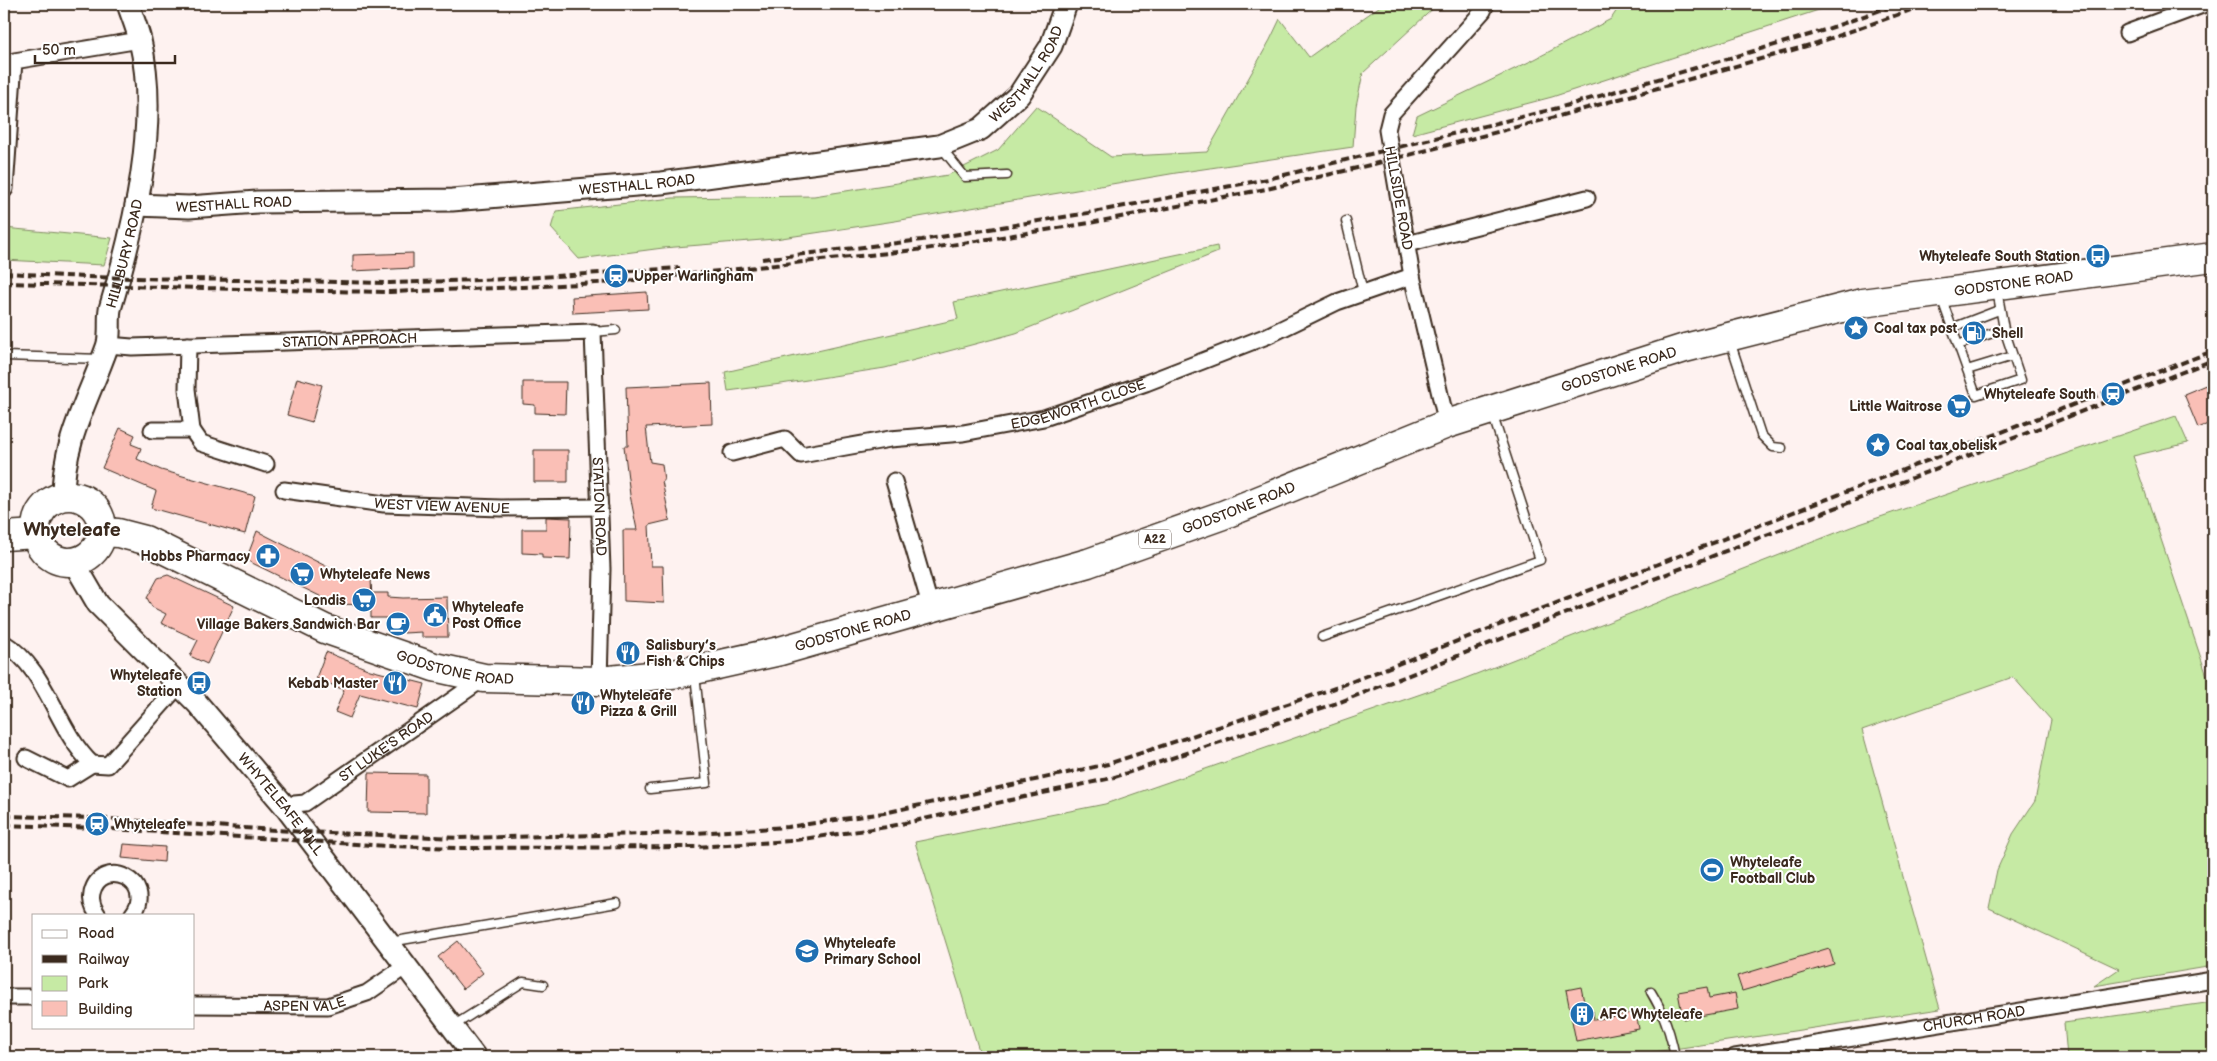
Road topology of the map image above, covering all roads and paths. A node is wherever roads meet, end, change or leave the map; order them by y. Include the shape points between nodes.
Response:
1 (128, 4) edge
2 (1066, 4) edge
3 (1486, 4) edge
4 (2205, 4) edge
5 (2128, 33) dead end
6 (140, 40) junction
7 (939, 146) junction
8 (1007, 174) dead end
9 (5, 189) edge
10 (1586, 198) dead end
11 (136, 205) junction
12 (1346, 221) dead end
13 (1407, 244) junction
14 (2213, 257) edge
15 (1412, 276) junction
16 (1363, 292) junction
17 (1940, 293) junction
18 (1998, 298) junction
19 (1952, 328) junction
20 (2004, 329) junction
21 (616, 330) dead end
22 (593, 332) junction
23 (1729, 337) junction
24 (188, 345) junction
25 (1958, 345) junction
26 (105, 352) junction
27 (4, 356) edge
28 (2012, 356) junction
29 (1967, 370) junction
30 (1491, 410) junction
31 (1446, 424) junction
32 (152, 430) dead end
33 (192, 430) junction
34 (1782, 448) dead end
35 (732, 453) dead end
36 (266, 464) dead end
37 (894, 481) dead end
38 (284, 490) dead end
39 (63, 496) junction
40 (600, 508) junction
41 (102, 532) junction
42 (37, 534) junction
43 (4, 536) edge
44 (76, 562) junction
45 (931, 608) junction
46 (1322, 637) dead end
47 (4, 643) edge
48 (695, 670) junction
49 (484, 678) junction
50 (599, 681) junction
51 (179, 685) junction
52 (26, 758) dead end
53 (92, 764) junction
54 (650, 789) dead end
55 (284, 805) junction
56 (617, 903) dead end
57 (97, 914) edge
58 (133, 914) edge
59 (388, 943) junction
60 (406, 966) junction
61 (2213, 980) edge
62 (543, 986) dead end
63 (1652, 992) dead end
64 (4, 997) edge
65 (32, 997) edge
66 (195, 1004) edge
67 (452, 1027) junction
68 (475, 1057) edge
69 (1675, 1057) edge
70 (1735, 1057) edge

1 - 6 street, HILLBURY ROAD
2 - 7 street, WESTHALL ROAD via 1051,46 1019,95 981,129
3 - 13 street, HILLSIDE ROAD via 1390,114 1387,130
4 - 5 street
6 - 9 street via 14,61
6 - 11 street, HILLBURY ROAD via 146,83 146,126
7 - 8 lane via 965,177
7 - 11 street, WESTHALL ROAD via 661,182 452,200 257,202 189,207
10 - 13 street
11 - 26 street, HILLBURY ROAD via 110,309
12 - 16 lane
13 - 15 street, HILLSIDE ROAD
14 - 18 highway, GODSTONE ROAD / A22
15 - 16 street, EDGEWORTH CLOSE
15 - 31 street, HILLSIDE ROAD
16 - 35 street, EDGEWORTH CLOSE via 1267,336 1146,384 1044,418 963,433 890,439 801,455 785,439
17 - 18 highway, GODSTONE ROAD / A22
17 - 19 lane
17 - 23 highway, GODSTONE ROAD / A22 via 1862,303
18 - 19 lane
18 - 20 lane
19 - 25 lane
20 - 25 lane
20 - 28 lane
21 - 22 lane
22 - 24 street, STATION APPROACH
22 - 40 street, STATION ROAD
23 - 30 highway, GODSTONE ROAD / A22
23 - 34 lane via 1761,435 1773,447
24 - 26 street, STATION APPROACH via 132,347
24 - 33 street via 187,389
25 - 29 lane
26 - 27 lane
26 - 39 street, HILLBURY ROAD via 70,445 63,472
28 - 29 lane
28 - 29 lane via 2021,380 1976,395
30 - 31 highway, GODSTONE ROAD / A22
30 - 46 lane via 1540,560
31 - 45 highway, GODSTONE ROAD / A22 via 1214,519 1088,563
32 - 33 street
33 - 36 street via 201,443
37 - 45 street
38 - 40 street, WEST VIEW AVENUE via 384,504
39 - 41 highway via 78,497 92,504 100,516
39 - 42 highway via 42,510 37,521
40 - 50 street, STATION ROAD
41 - 44 highway via 99,545 89,556
41 - 49 highway, GODSTONE ROAD / A22 via 145,540 325,629 434,667
42 - 43 highway
42 - 44 highway via 41,546 50,556 63,562
44 - 51 street, WHYTELEAFE HILL via 98,604
45 - 48 highway, GODSTONE ROAD / A22 via 780,652
47 - 53 street via 32,670 83,756
48 - 50 highway, GODSTONE ROAD / A22
48 - 54 lane via 707,783
49 - 50 highway, GODSTONE ROAD / A22
49 - 55 street, ST LUKE'S ROAD via 305,803
51 - 53 street via 108,765
51 - 55 street, WHYTELEAFE HILL
52 - 53 street via 68,779
55 - 59 street, WHYTELEAFE HILL
56 - 59 lane
57 - 58 street via 92,906 92,891 101,878 117,874 132,880 136,887 139,902
59 - 60 street, WHYTELEAFE HILL
60 - 66 street, ASPEN VALE via 368,993 328,1006
60 - 67 street, WHYTELEAFE HILL
61 - 70 street, CHURCH ROAD
62 - 67 lane via 523,982
63 - 69 lane via 1671,1036
64 - 65 street
67 - 68 street, WHYTELEAFE HILL

